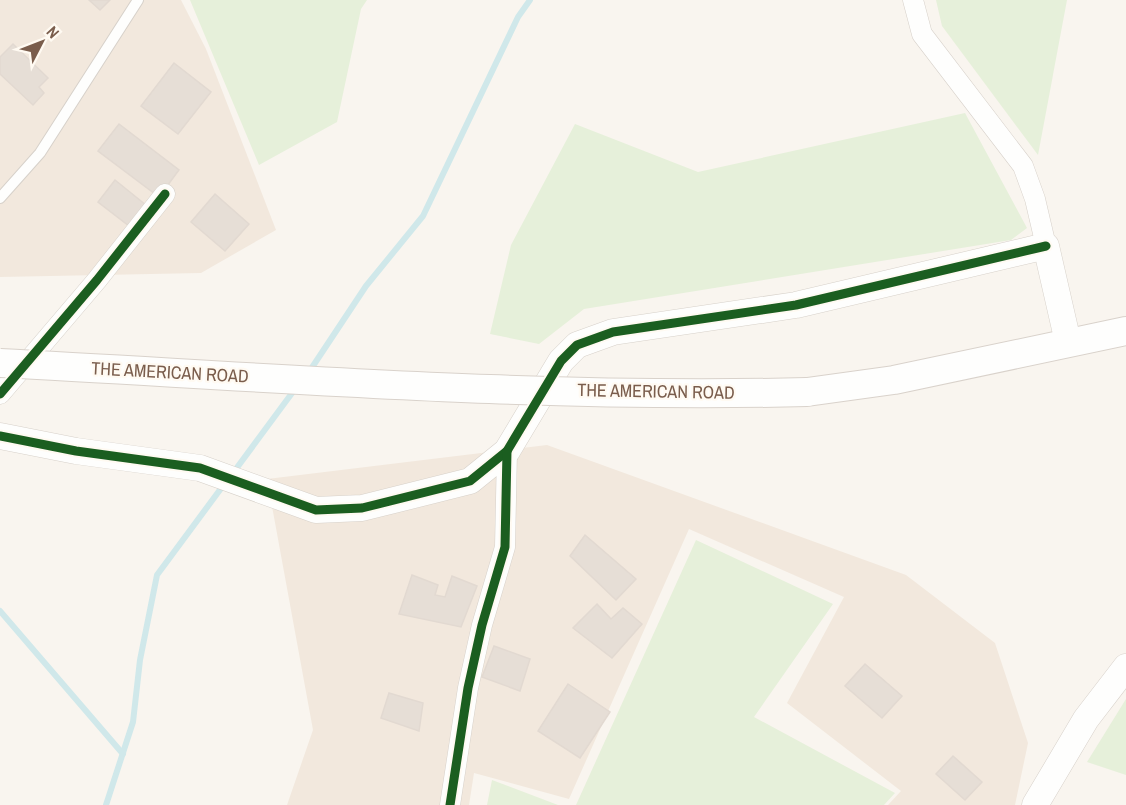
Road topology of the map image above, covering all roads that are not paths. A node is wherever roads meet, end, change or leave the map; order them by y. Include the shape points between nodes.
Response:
1 (138, 0) edge
2 (913, 0) edge
3 (165, 194) dead end
4 (0, 198) edge
5 (1046, 246) junction
6 (1126, 330) edge
7 (1068, 342) junction
8 (0, 363) edge
9 (0, 394) edge
10 (0, 436) edge
11 (507, 451) junction
12 (1126, 667) edge
13 (450, 805) edge
14 (1035, 805) edge

1 - 4 lane via 40,153
2 - 5 street via 922,34 1023,166
3 - 9 street via 98,280
5 - 7 street
5 - 11 street via 796,305 613,332 577,345 561,361
6 - 7 main road, THE AMERICAN ROAD
7 - 8 main road, THE AMERICAN ROAD, bridge via 894,380 807,392 684,393 437,385
10 - 11 street via 200,468 316,510 362,508 470,481
11 - 13 street via 505,548 468,688
12 - 14 street via 1086,719

